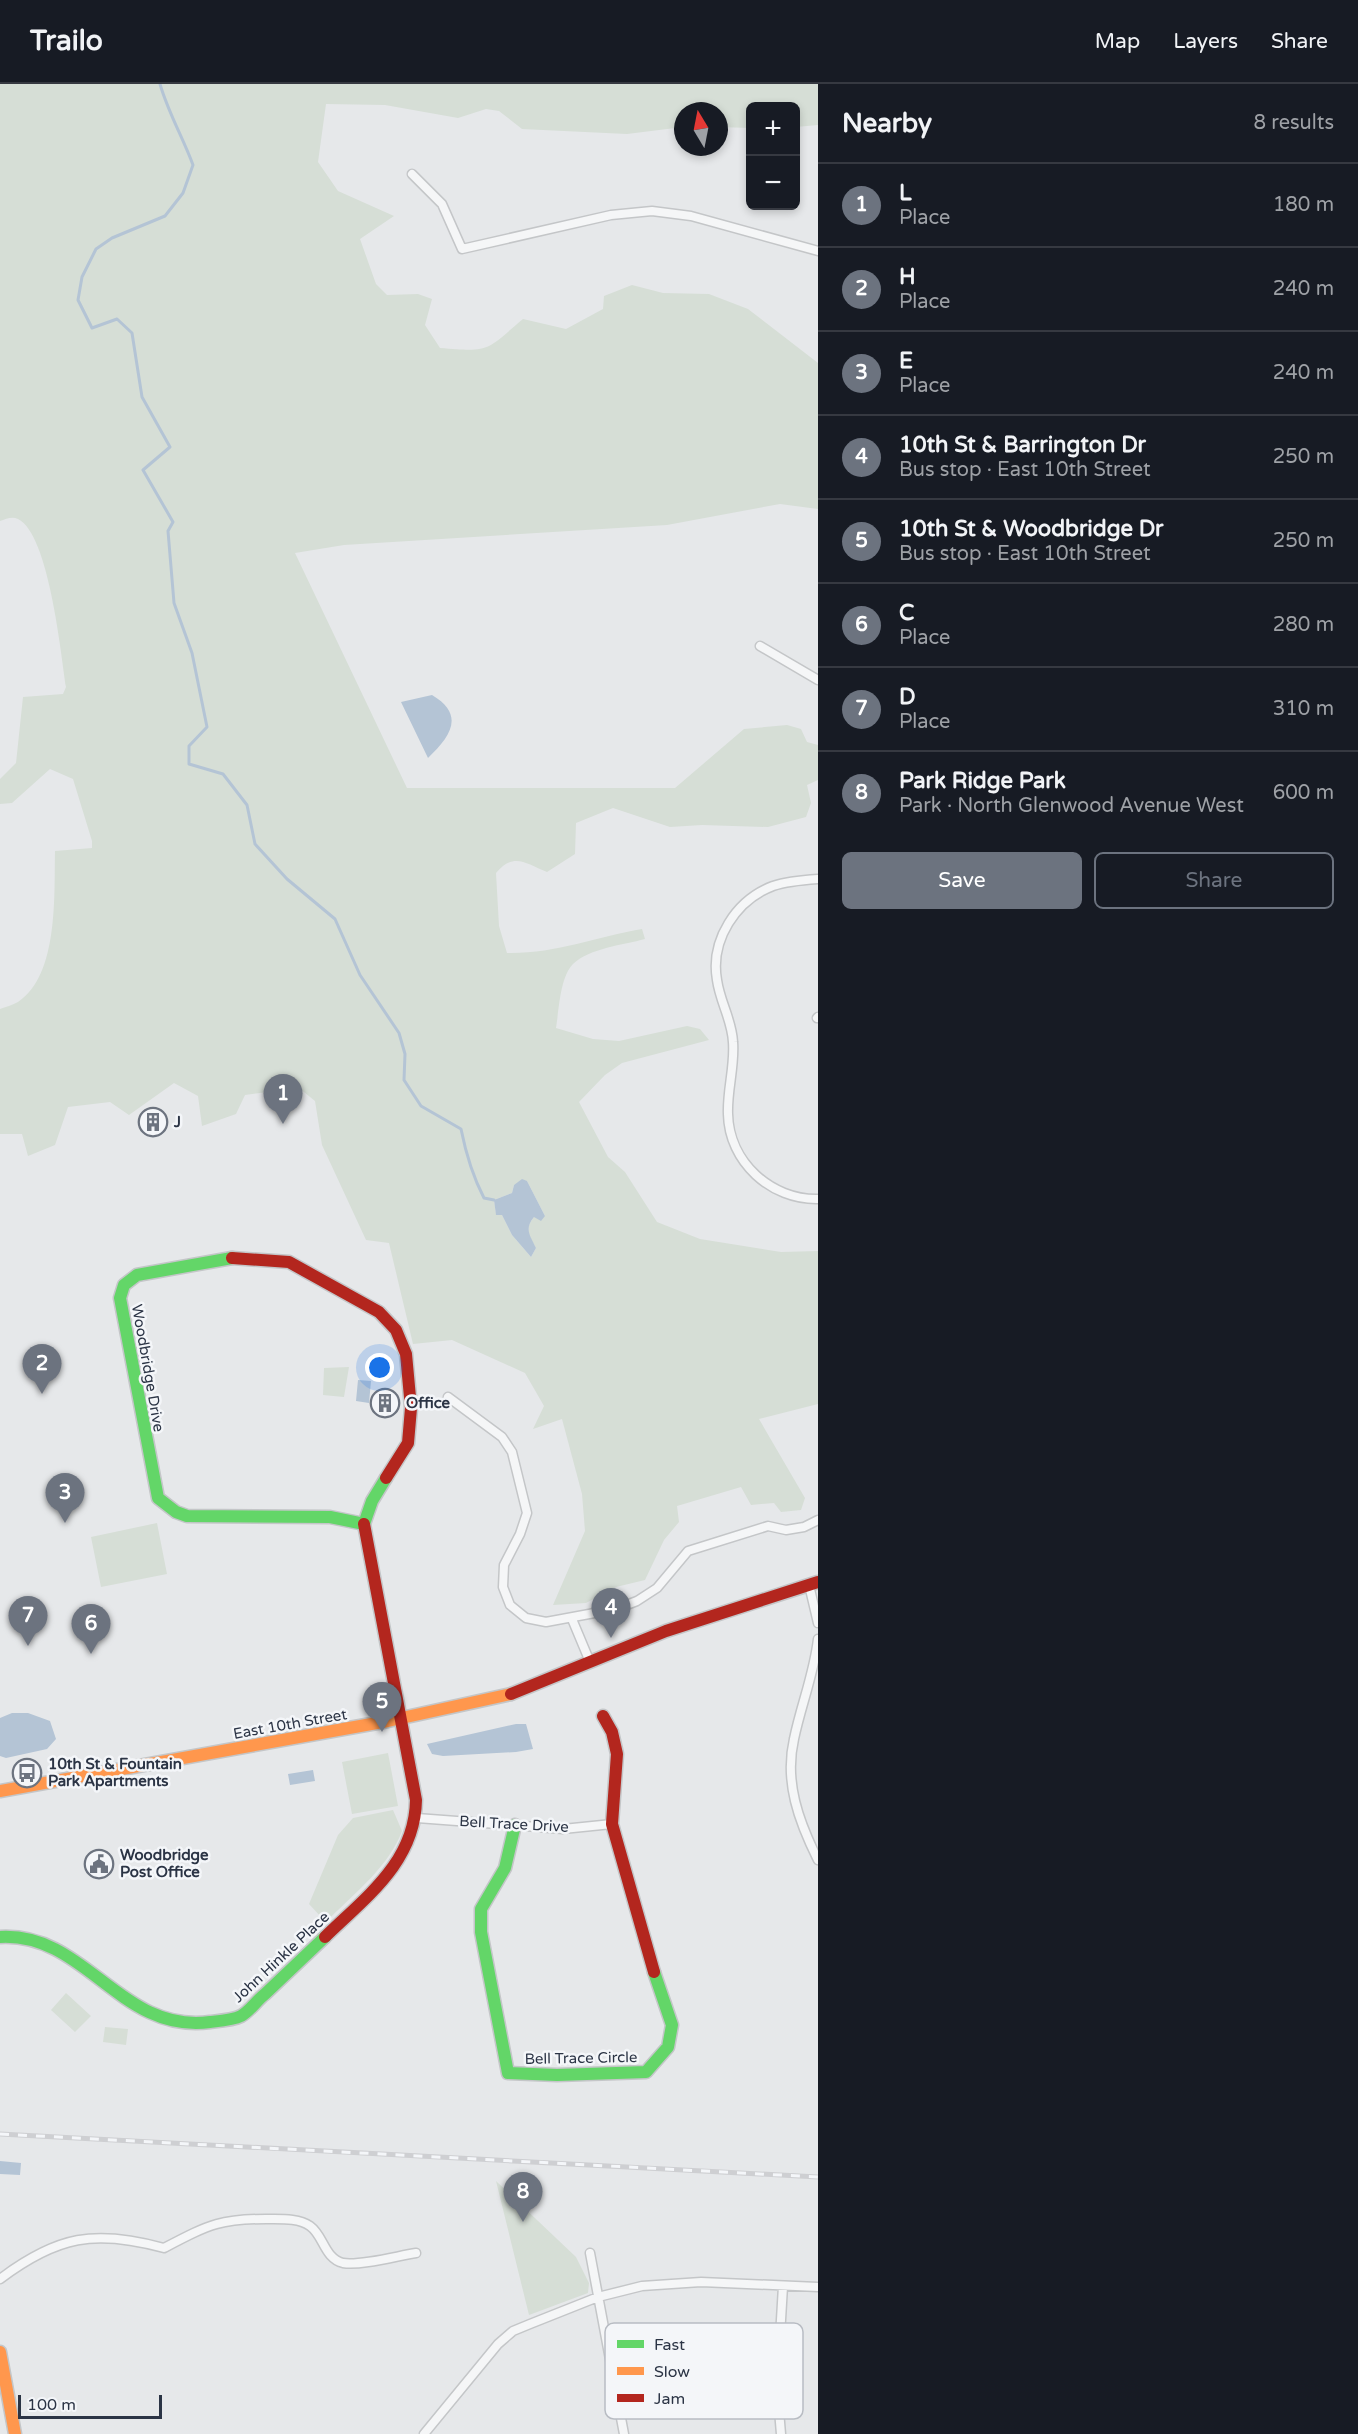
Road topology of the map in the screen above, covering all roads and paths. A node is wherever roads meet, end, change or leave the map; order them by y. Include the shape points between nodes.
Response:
1 (412, 174) dead end
2 (818, 251) edge
3 (760, 646) dead end
4 (818, 680) edge
5 (818, 879) edge
6 (818, 1199) edge
7 (448, 1397) dead end
8 (818, 1520) edge
9 (364, 1524) junction
10 (813, 1584) edge
11 (572, 1619) junction
12 (818, 1623) edge
13 (818, 1639) edge
14 (590, 1662) junction
15 (603, 1716) dead end
16 (400, 1719) junction
17 (0, 1791) edge
18 (417, 1818) junction
19 (612, 1824) junction
20 (515, 1825) junction
21 (818, 1860) edge
22 (0, 1937) edge
23 (416, 2253) dead end
24 (590, 2253) dead end
25 (0, 2279) edge
26 (783, 2286) junction
27 (818, 2287) edge
28 (598, 2297) junction
29 (781, 2323) edge
30 (605, 2334) edge
31 (0, 2352) edge
32 (621, 2419) edge
33 (780, 2419) edge
34 (15, 2434) edge
35 (424, 2434) edge
36 (624, 2434) edge
37 (781, 2434) edge

1 - 2 street via 442,204 462,249 610,214 652,211 691,216
3 - 4 street
5 - 6 street via 779,885 748,900 722,937 716,967 733,1034 728,1114 736,1149 750,1169 772,1187 802,1198
7 - 11 street via 502,1437 513,1452 527,1513 504,1565 503,1587 510,1605 526,1618 546,1622
8 - 11 street via 786,1530 768,1526 688,1551 657,1588 637,1601
9 - 9 street, Woodbridge Drive via 372,1501 408,1443 408,1364 391,1323 379,1312 289,1262 270,1258 232,1258 146,1273 124,1285 120,1298 158,1498 187,1516 330,1517
9 - 16 street
10 - 12 street
10 - 14 street, East 10th Street via 702,1619
11 - 14 street
13 - 21 street via 793,1741 790,1774 797,1812
14 - 16 street, East 10th Street via 507,1696
15 - 19 street via 617,1754
16 - 17 street, East 10th Street
16 - 18 street, John Hinkle Place
18 - 20 street, Bell Trace Drive
18 - 22 street, John Hinkle Place via 404,1854 384,1880 241,2016 220,2022 178,2024 155,2018 37,1938
19 - 20 street, Bell Trace Drive via 563,1830
19 - 20 street, Bell Trace Circle via 646,1950 672,2025 668,2047 646,2072 557,2076 508,2073 481,1932 481,1909 505,1868
23 - 25 street via 346,2263 332,2258 305,2223 230,2219 202,2228 164,2248 113,2237 73,2240 41,2251
24 - 28 street
26 - 27 street
26 - 28 street via 672,2282
26 - 29 street
28 - 30 street
28 - 35 street via 513,2331
31 - 34 street
32 - 36 street
33 - 37 street

